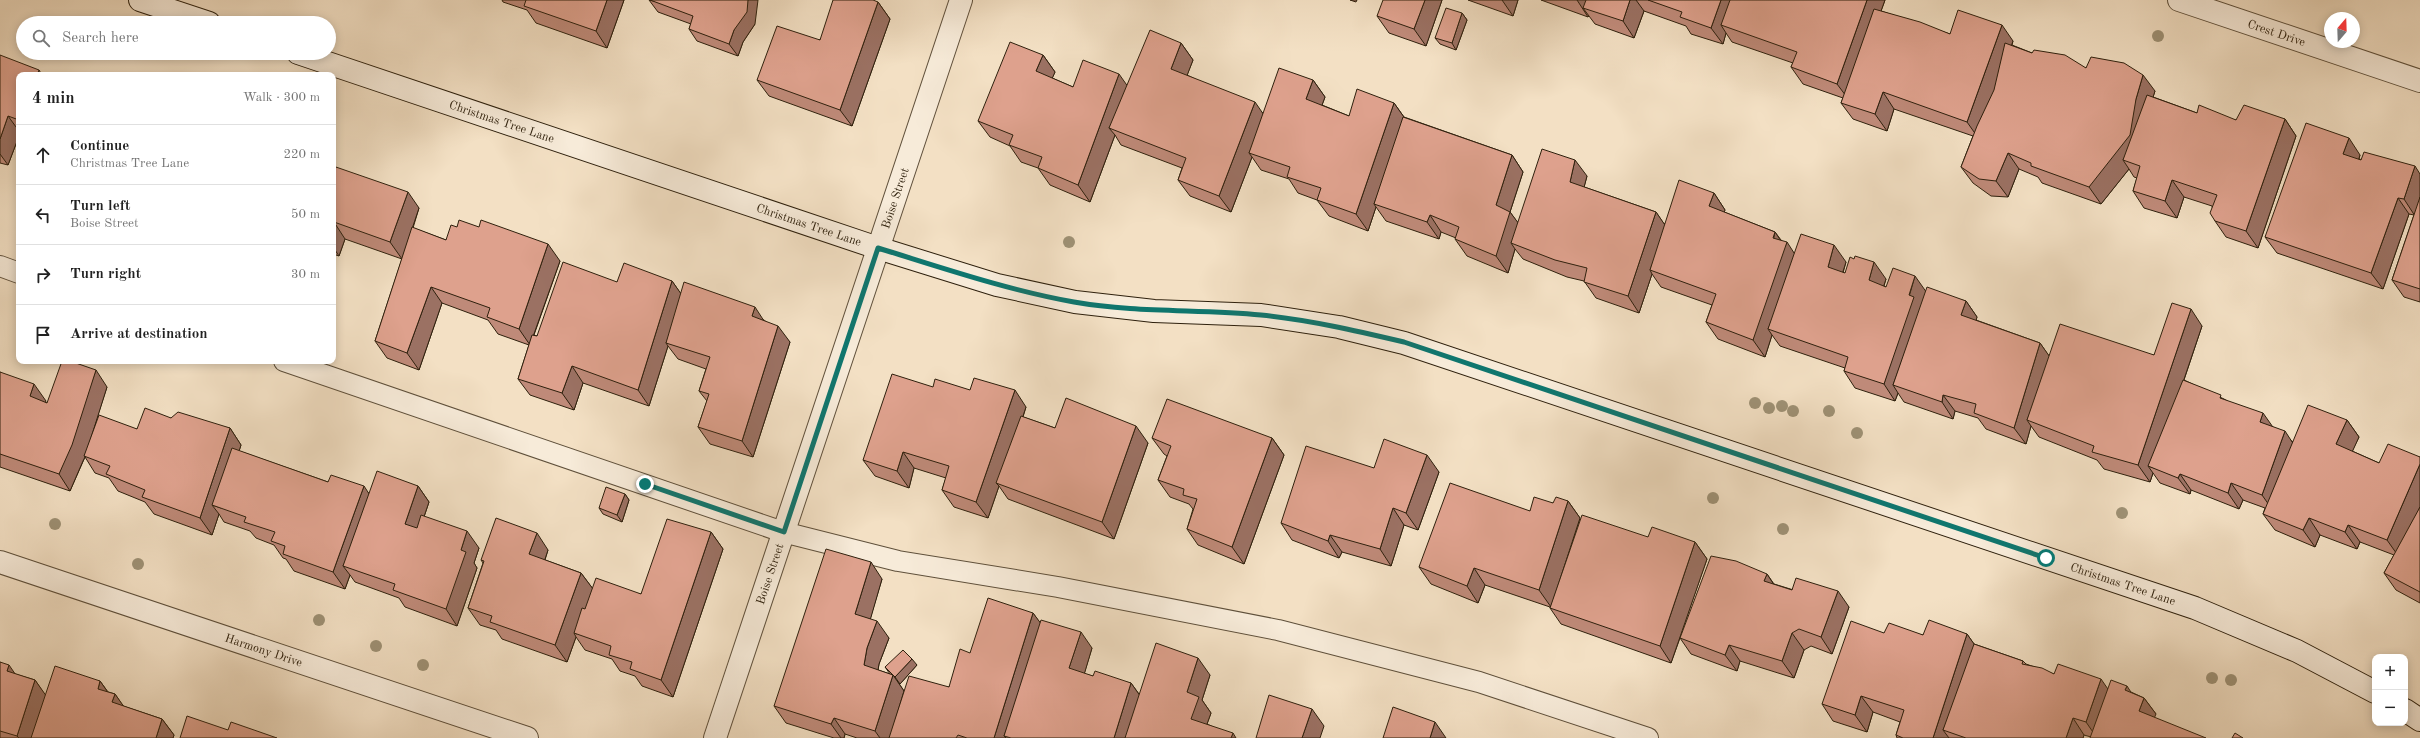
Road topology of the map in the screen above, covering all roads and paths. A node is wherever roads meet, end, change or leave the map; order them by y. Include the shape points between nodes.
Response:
1 (140, 0) edge
2 (961, 0) edge
3 (2179, 0) edge
4 (188, 16) edge
5 (319, 60) edge
6 (2420, 80) edge
7 (878, 248) junction
8 (0, 266) edge
9 (16, 272) edge
10 (293, 364) edge
11 (784, 532) junction
12 (0, 562) edge
13 (2372, 690) edge
14 (2408, 712) edge
15 (2420, 720) edge
16 (527, 738) edge
17 (715, 738) edge
18 (1648, 738) edge

1 - 4 street
2 - 7 street, Boise Street
3 - 6 street, Crest Drive
5 - 7 street, Christmas Tree Lane
7 - 11 street, Boise Street
7 - 13 street, Christmas Tree Lane via 997,285 1075,302 1154,312 1260,315 1339,327 1404,342 2195,608 2297,651
8 - 9 lane
10 - 11 lane
11 - 17 street, Boise Street
11 - 18 lane via 898,561 1058,587 1278,630 1479,682
12 - 16 street, Harmony Drive
14 - 15 street

